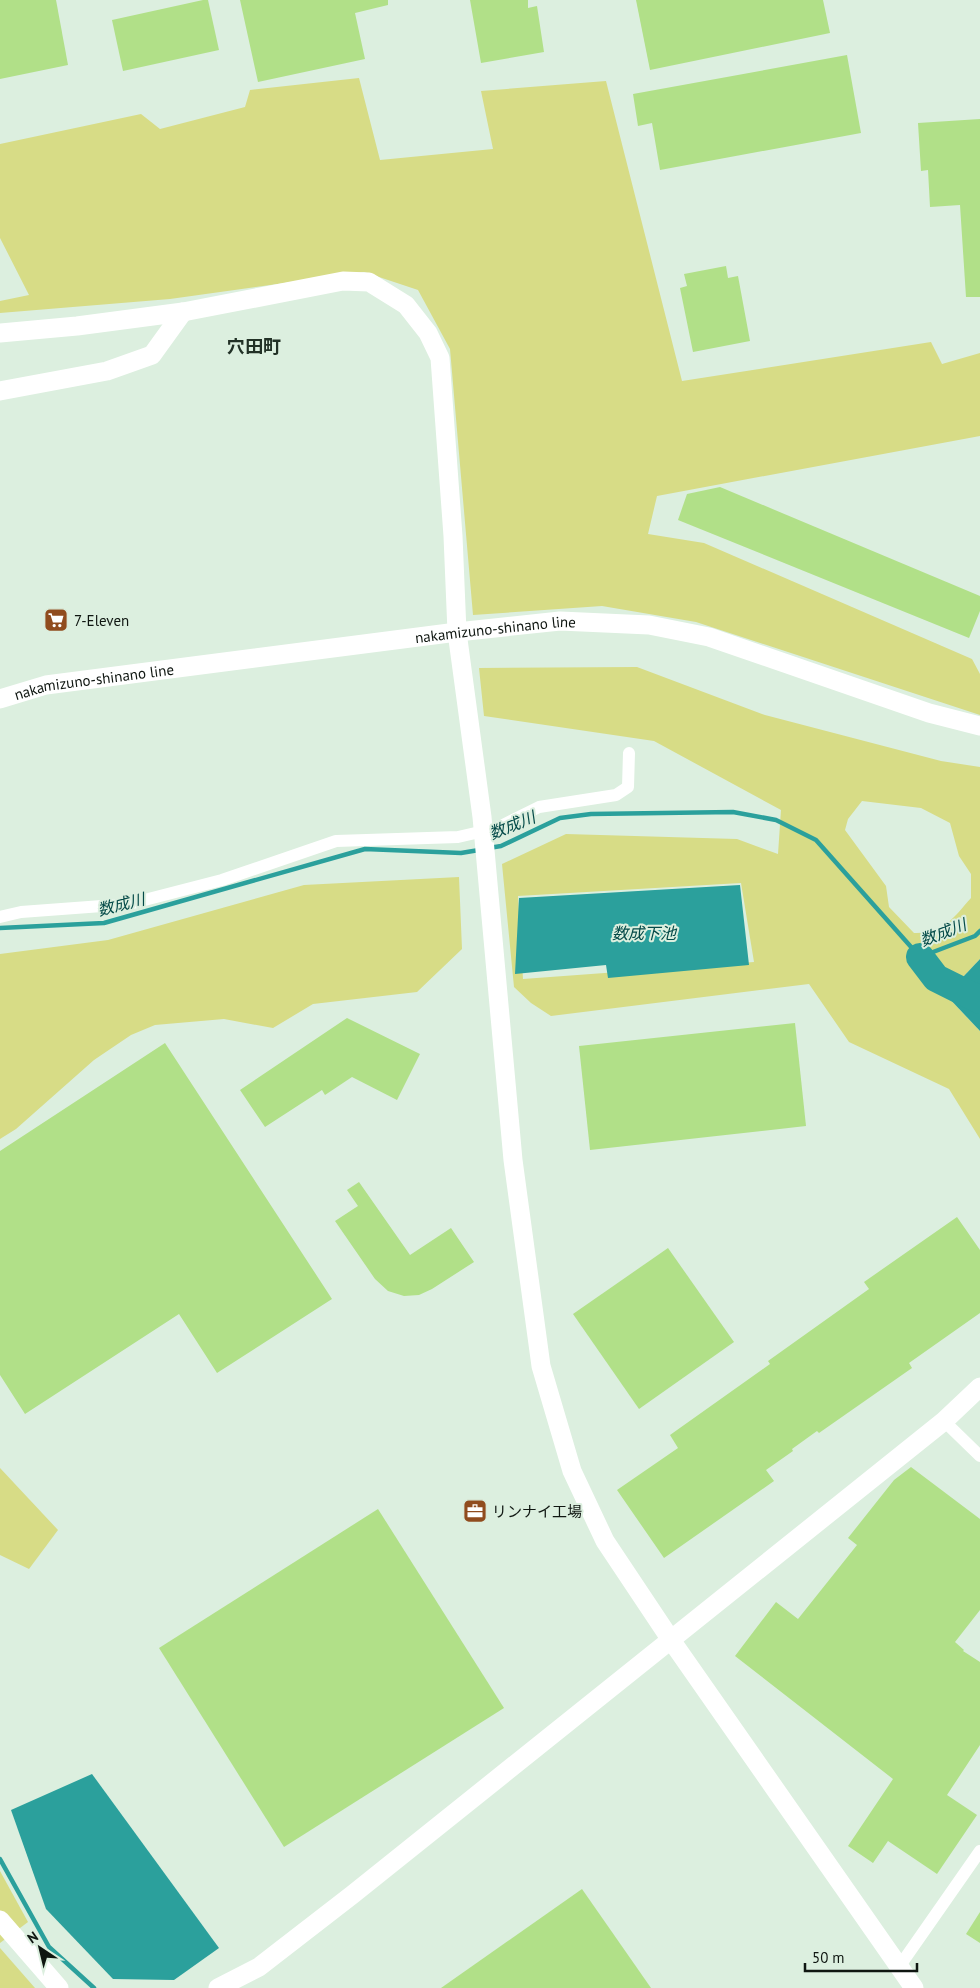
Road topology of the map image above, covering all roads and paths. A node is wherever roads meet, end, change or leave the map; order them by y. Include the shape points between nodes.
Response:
1 (183, 312) junction
2 (0, 333) edge
3 (0, 391) edge
4 (457, 632) junction
5 (0, 699) edge
6 (980, 726) edge
7 (630, 753) dead end
8 (0, 917) edge
9 (980, 1387) edge
10 (944, 1421) junction
11 (980, 1456) edge
12 (671, 1640) junction
13 (980, 1850) edge
14 (0, 1920) edge
15 (899, 1967) junction
16 (60, 1988) edge
17 (218, 1988) edge
18 (914, 1988) edge

1 - 2 street
1 - 3 street via 152,355 107,371
1 - 4 street via 343,281 369,282 406,305 428,333 440,358
4 - 5 street, nakamizuno-shinano line via 46,685
4 - 6 street, nakamizuno-shinano line via 560,621 649,625 708,637 929,713
4 - 12 street via 482,817 513,1160 541,1366 572,1471 605,1541
7 - 8 street via 628,787 616,795 539,807 497,828 458,837 336,840 222,880 129,904 21,912
9 - 10 street
10 - 11 street
10 - 12 street
12 - 15 street
12 - 17 street via 259,1967
13 - 15 street
14 - 16 street
15 - 18 street

